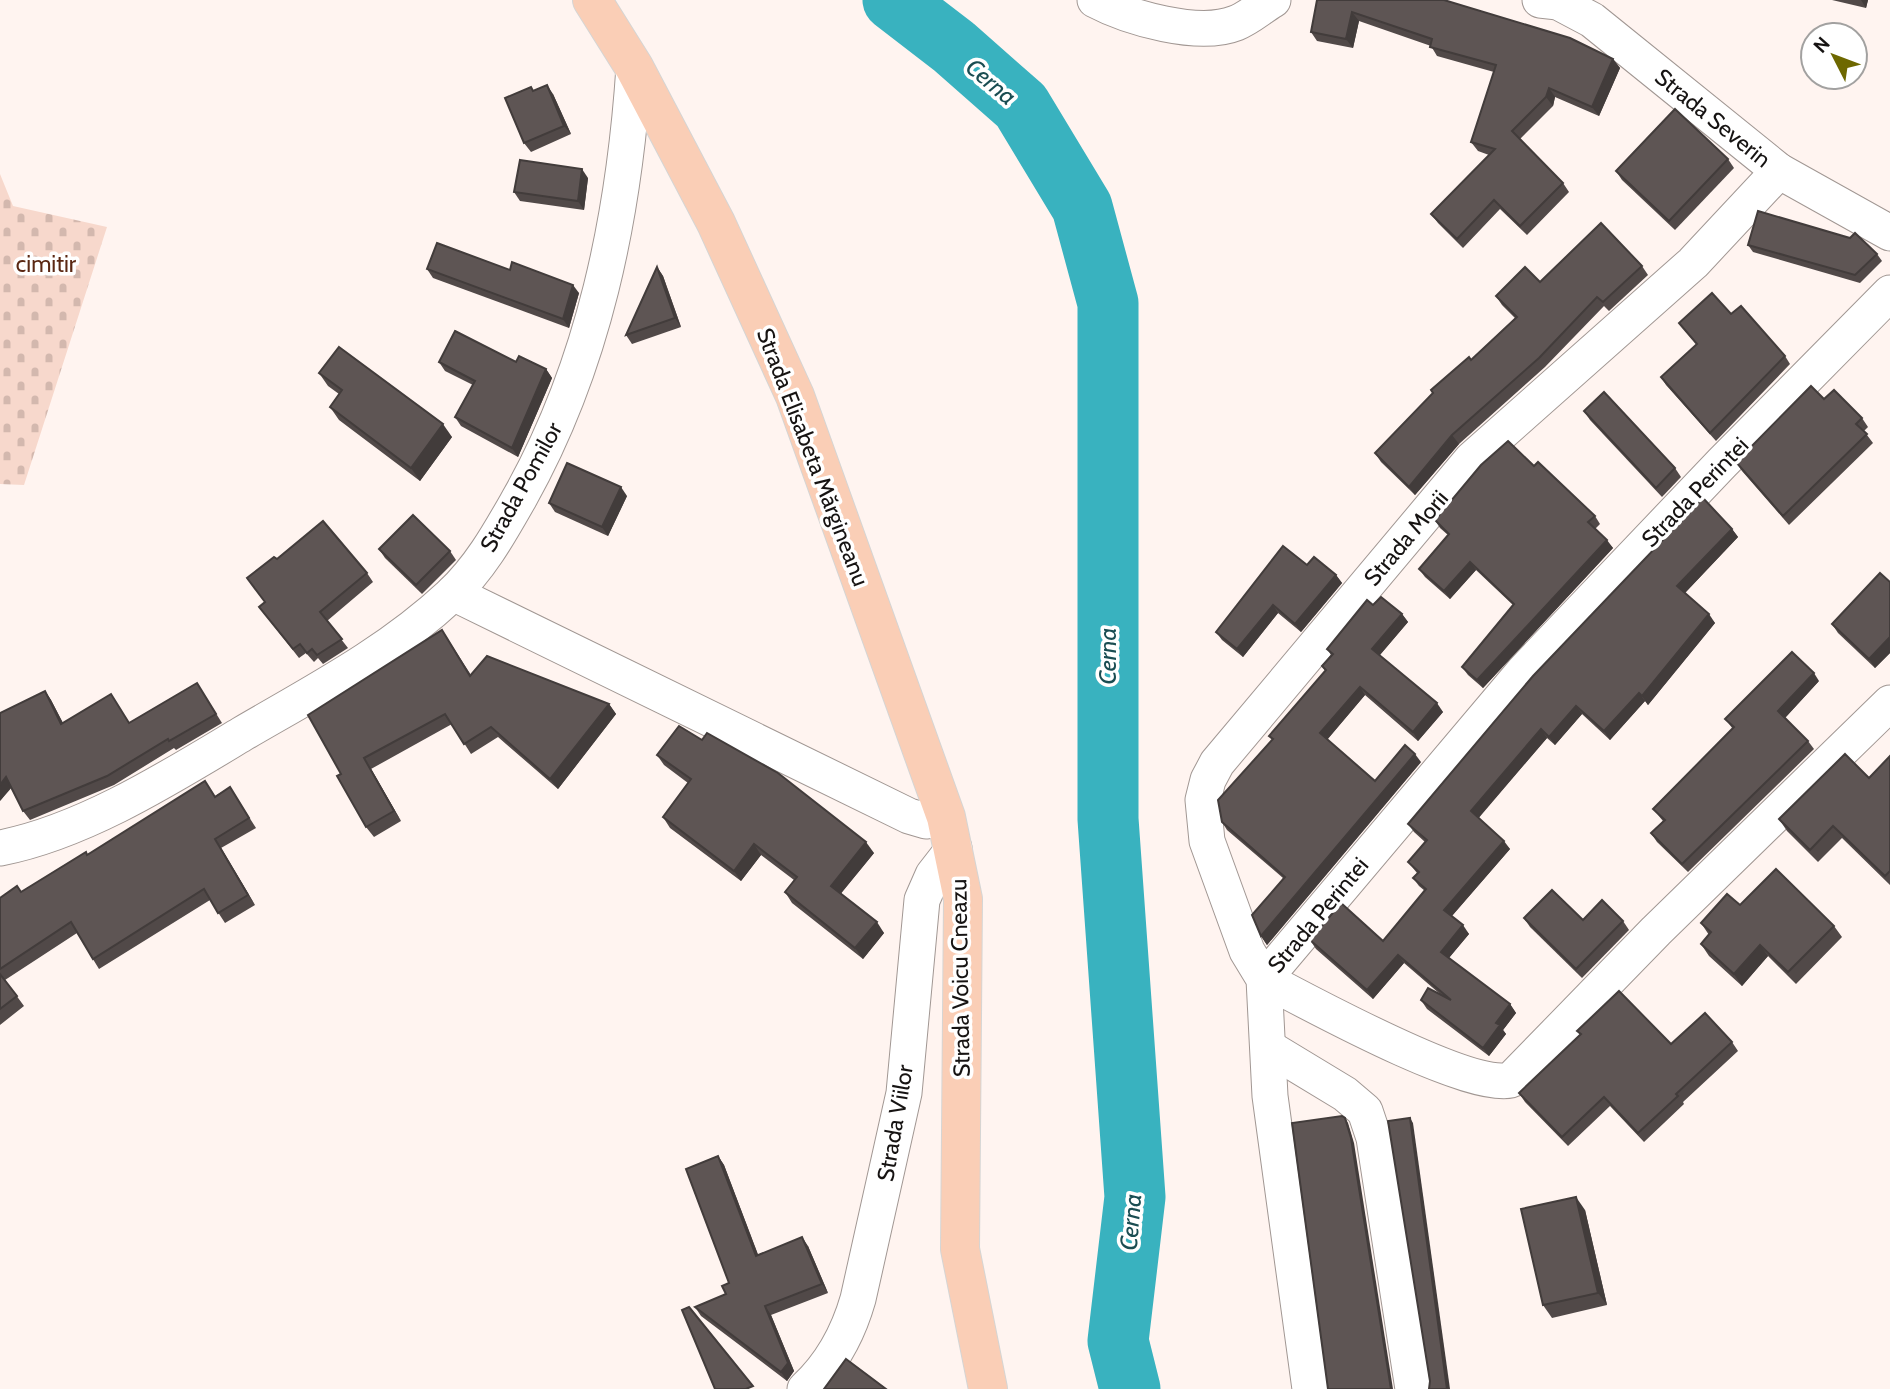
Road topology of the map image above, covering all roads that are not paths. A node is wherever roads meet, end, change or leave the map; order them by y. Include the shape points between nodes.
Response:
1 (592, 0) edge
2 (1095, 0) edge
3 (1273, 0) edge
4 (1555, 1) edge
5 (635, 67) junction
6 (1779, 171) junction
7 (1890, 233) edge
8 (1890, 293) edge
9 (453, 593) junction
10 (1890, 703) edge
11 (950, 833) junction
12 (0, 848) edge
13 (1265, 979) junction
14 (1269, 1048) junction
15 (805, 1389) edge
16 (988, 1389) edge
17 (1310, 1389) edge
18 (1413, 1389) edge

1 - 5 main road, Strada Elisabeta Mărgineanu
2 - 3 street via 1149,20 1203,30 1236,23
4 - 6 street, Strada Severin via 1592,20
5 - 9 street, Strada Pomilor via 613,245 588,338 559,421 527,484 491,548
5 - 11 main road, Strada Elisabeta Mărgineanu via 716,223 795,396
6 - 7 street, Strada Severin
6 - 13 street, Strada Morii via 1693,263 1472,459 1217,763 1203,800 1207,841 1247,951
8 - 13 street, Strada Perintei via 1524,671
9 - 11 street
9 - 12 street, Strada Pomilor via 368,660 226,744 92,817 28,843
10 - 13 street, Strada Perintei via 1511,1080 1498,1083 1453,1070
11 - 15 street, Strada Viilor via 922,900 904,1093 858,1299 850,1328 824,1372
11 - 16 main road, Strada Voicu Cneazu via 963,899 960,1249
13 - 14 street
14 - 17 street via 1270,1097
14 - 18 street via 1330,1084 1364,1111 1374,1138

